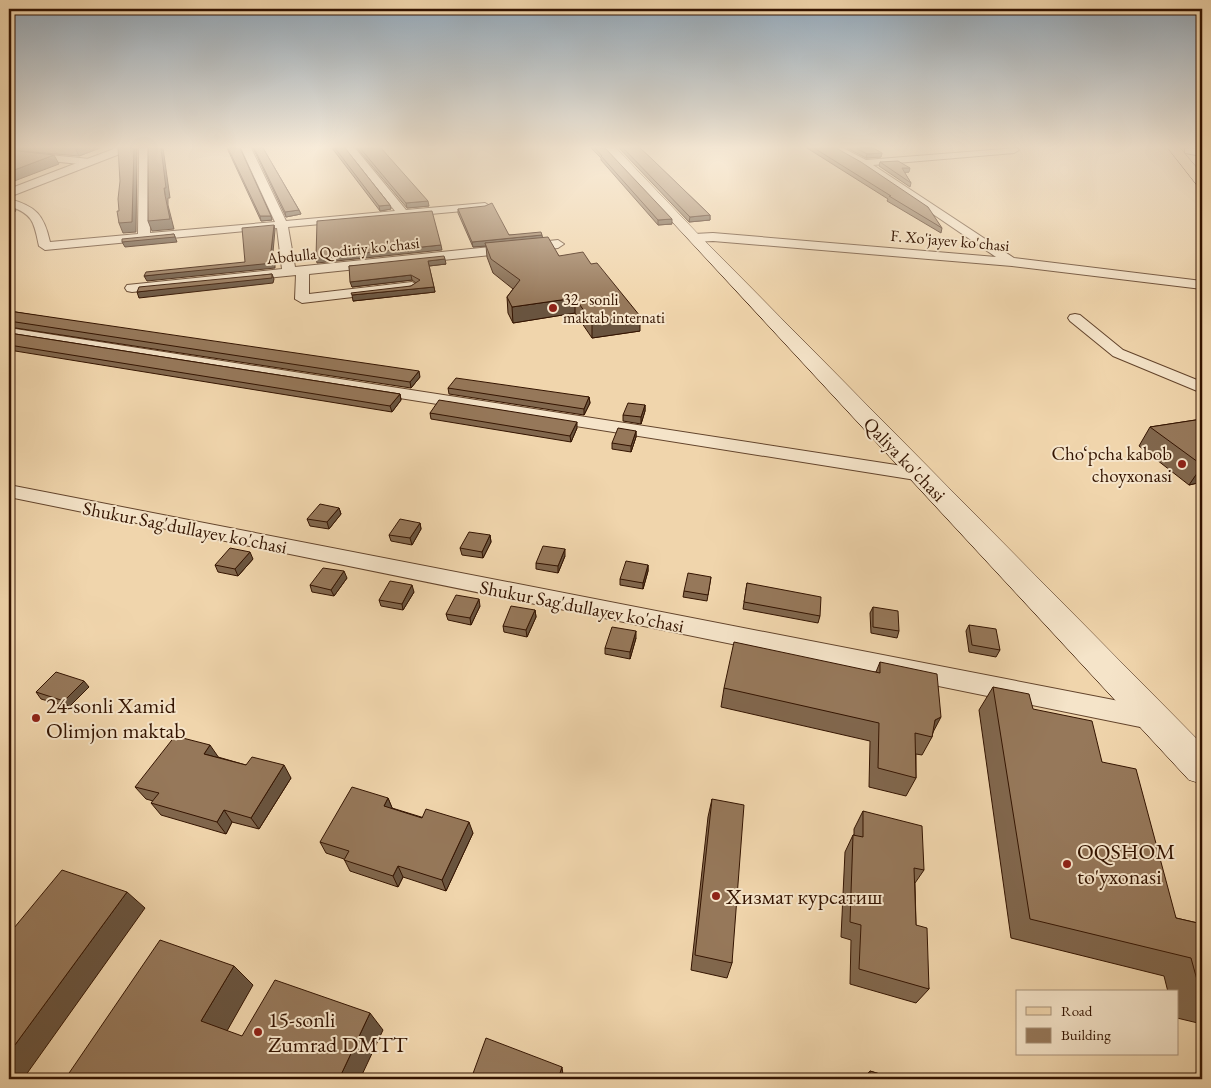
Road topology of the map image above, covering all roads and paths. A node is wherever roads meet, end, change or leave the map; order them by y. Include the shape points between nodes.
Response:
1 (144, 199) edge
2 (270, 199) edge
3 (391, 199) edge
4 (657, 199) edge
5 (917, 199) edge
6 (9, 202) edge
7 (485, 206) edge
8 (403, 213) junction
9 (282, 224) junction
10 (144, 238) junction
11 (694, 238) junction
12 (558, 244) dead end
13 (1012, 262) junction
14 (303, 270) junction
15 (289, 272) junction
16 (1202, 285) edge
17 (412, 286) edge
18 (132, 288) dead end
19 (1075, 318) dead end
20 (9, 332) edge
21 (1202, 388) edge
22 (922, 475) junction
23 (9, 491) edge
24 (1155, 719) junction
25 (1202, 768) edge

1 - 10 street
2 - 9 street
3 - 8 street, Abdulla Qodiriy ko'chasi
4 - 11 main road, Qaliya ko'chasi
5 - 13 street
6 - 10 street via 29,209 39,222 45,246
7 - 8 street
8 - 9 street
9 - 10 street
9 - 15 street
11 - 13 street, F. Xo'jayev ko'chasi
11 - 22 main road, Qaliya ko'chasi
12 - 14 street, Abdulla Qodiriy ko'chasi
13 - 16 street, F. Xo'jayev ko'chasi
14 - 15 street, Abdulla Qodiriy ko'chasi
14 - 17 street via 302,299
15 - 18 street, Abdulla Qodiriy ko'chasi
19 - 21 street via 1118,353
20 - 22 street
22 - 24 main road, Qaliya ko'chasi
23 - 24 street, Shukur Sag'dullayev ko'chasi
24 - 25 main road, Qaliya ko'chasi

